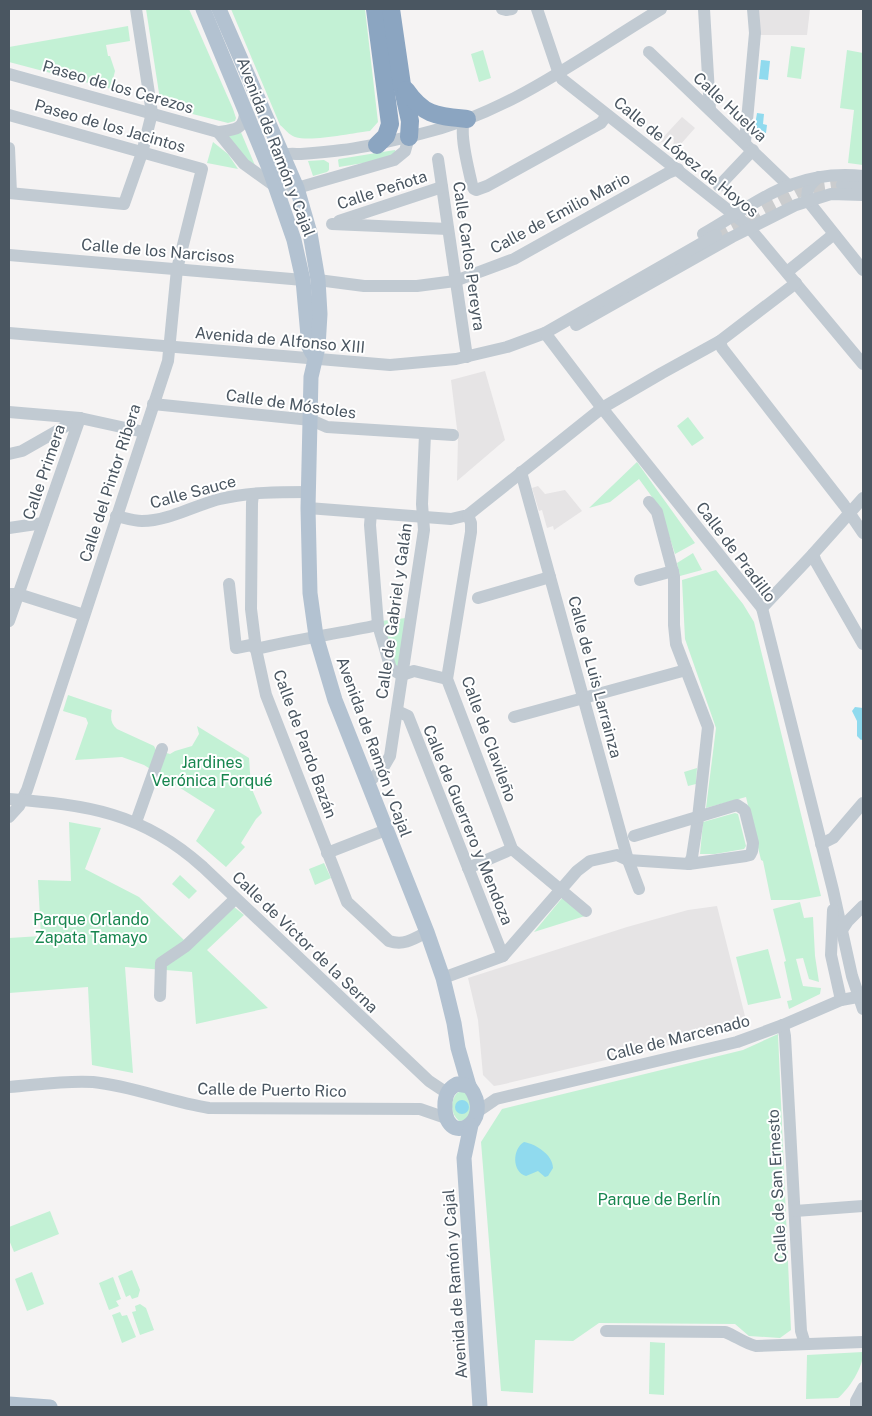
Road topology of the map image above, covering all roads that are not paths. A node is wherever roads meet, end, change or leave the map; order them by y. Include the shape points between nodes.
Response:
1 (136, 9) edge
2 (203, 9) edge
3 (219, 9) edge
4 (375, 9) edge
5 (391, 9) edge
6 (502, 9) edge
7 (512, 9) edge
8 (537, 9) edge
9 (661, 9) edge
10 (704, 9) edge
11 (753, 9) edge
12 (649, 52) dead end
13 (9, 74) edge
14 (559, 74) junction
15 (402, 85) junction
16 (245, 110) junction
17 (710, 110) junction
18 (152, 113) junction
19 (9, 115) edge
20 (607, 115) junction
21 (466, 119) junction
22 (218, 132) junction
23 (409, 137) junction
24 (377, 145) junction
25 (749, 146) junction
26 (9, 148) edge
27 (142, 153) junction
28 (283, 154) junction
29 (438, 159) dead end
30 (268, 168) junction
31 (202, 169) joint
32 (678, 169) junction
33 (821, 176) junction
34 (863, 176) edge
35 (842, 185) tunnel mouth
36 (863, 185) edge
37 (719, 186) dead end
38 (276, 187) junction
39 (442, 187) junction
40 (786, 187) junction
41 (298, 188) junction
42 (10, 193) edge
43 (863, 195) edge
44 (808, 201) junction
45 (791, 207) junction
46 (735, 214) junction
47 (448, 229) junction
48 (750, 229) junction
49 (834, 234) junction
50 (716, 235) tunnel mouth
51 (9, 254) edge
52 (176, 269) junction
53 (863, 270) edge
54 (787, 272) junction
55 (311, 280) junction
56 (455, 280) junction
57 (796, 283) junction
58 (9, 333) edge
59 (545, 333) junction
60 (720, 341) junction
61 (170, 347) junction
62 (467, 357) junction
63 (314, 359) junction
64 (863, 364) edge
65 (153, 404) junction
66 (602, 408) junction
67 (9, 412) edge
68 (80, 418) junction
69 (311, 420) junction
70 (144, 432) junction
71 (425, 434) junction
72 (453, 435) dead end
73 (9, 454) edge
74 (521, 472) junction
75 (308, 492) junction
76 (253, 494) junction
77 (863, 498) edge
78 (649, 502) dead end
79 (308, 508) junction
80 (371, 513) junction
81 (850, 513) junction
82 (468, 515) junction
83 (116, 516) junction
84 (423, 517) junction
85 (43, 523) junction
86 (9, 528) edge
87 (863, 533) edge
88 (813, 554) junction
89 (673, 571) junction
90 (550, 577) junction
91 (640, 580) dead end
92 (229, 584) dead end
93 (13, 594) edge
94 (478, 598) dead end
95 (762, 608) junction
96 (84, 615) junction
97 (9, 621) edge
98 (378, 625) junction
99 (316, 636) junction
100 (863, 644) edge
101 (256, 649) junction
102 (686, 670) junction
103 (402, 675) junction
104 (447, 679) junction
105 (584, 698) junction
106 (397, 711) junction
107 (514, 717) dead end
108 (162, 749) dead end
109 (368, 783) junction
110 (9, 799) edge
111 (23, 800) junction
112 (863, 803) edge
113 (9, 817) edge
114 (698, 818) junction
115 (136, 822) junction
116 (386, 830) junction
117 (634, 836) dead end
118 (822, 844) junction
119 (512, 849) junction
120 (327, 853) junction
121 (628, 860) junction
122 (689, 864) junction
123 (468, 868) junction
124 (639, 889) dead end
125 (561, 890) junction
126 (833, 890) junction
127 (235, 899) junction
128 (863, 906) edge
129 (586, 912) dead end
130 (842, 930) junction
131 (426, 932) junction
132 (847, 954) junction
133 (831, 955) junction
134 (503, 956) junction
135 (443, 978) junction
136 (160, 996) dead end
137 (861, 996) edge
138 (841, 1000) junction
139 (863, 1009) edge
140 (783, 1025) junction
141 (458, 1048) junction
142 (9, 1087) edge
143 (471, 1089) junction
144 (449, 1090) junction
145 (496, 1099) junction
146 (474, 1119) junction
147 (450, 1122) junction
148 (464, 1158) junction
149 (863, 1206) edge
150 (795, 1211) junction
151 (606, 1331) dead end
152 (863, 1342) edge
153 (805, 1344) junction
154 (863, 1388) edge
155 (9, 1406) edge
156 (50, 1407) edge
157 (480, 1407) edge
158 (856, 1407) edge

1 - 18 street
2 - 16 main road, Avenida de Ramón y Cajal
3 - 28 main road, Avenida de Ramón y Cajal
4 - 24 highway via 390,124 386,136
5 - 15 highway
6 - 7 street
8 - 14 street
9 - 14 street
10 - 17 street
11 - 25 street
12 - 17 street, Calle Huelva
13 - 18 street, Paseo de los Cerezos
14 - 20 street, Calle de López de Hoyos
14 - 21 street
15 - 21 highway via 414,102 428,112
15 - 23 highway via 410,121
16 - 22 street via 241,126
16 - 30 main road, Avenida de Ramón y Cajal
17 - 25 street, Calle Huelva
18 - 22 street, Paseo de los Cerezos
18 - 27 street
19 - 27 street, Paseo de los Jacintos
20 - 21 street via 601,123 476,190 472,185 462,126
20 - 32 street, Calle de López de Hoyos
21 - 23 street
22 - 38 street via 244,164
23 - 24 street
23 - 41 street via 405,151 394,160
24 - 28 street
25 - 37 street
25 - 40 street, Calle Huelva
26 - 42 street
27 - 31 street, Paseo de los Jacintos
27 - 42 street via 124,204
28 - 30 street
28 - 41 main road, Avenida de Ramón y Cajal
29 - 39 street, Calle Carlos Pereyra
30 - 38 main road, Avenida de Ramón y Cajal
30 - 41 street via 284,187
31 - 52 street, Calle del Pintor Ribera
32 - 46 street, Calle de López de Hoyos
32 - 56 street, Calle de Emilio Mario via 514,259
33 - 34 street, Avenida de Alfonso XIII
33 - 40 street, Avenida de Alfonso XIII
33 - 44 street via 808,188
35 - 36 street
38 - 55 main road, Avenida de Ramón y Cajal
39 - 47 street, Calle Carlos Pereyra
39 - 47 street, Calle Peñota via 332,224
40 - 45 street via 780,192 780,199
40 - 46 street, Avenida de Alfonso XIII
41 - 55 main road, Avenida de Ramón y Cajal via 310,233
43 - 44 street, Avenida de Alfonso XIII via 831,194
44 - 45 street, Avenida de Alfonso XIII
44 - 49 street
45 - 48 street, Avenida de Alfonso XIII
46 - 48 street, Calle de López de Hoyos
46 - 59 street, Avenida de Alfonso XIII via 558,318
47 - 56 street, Calle Carlos Pereyra
48 - 54 street, Calle de López de Hoyos
48 - 59 street, Avenida de Alfonso XIII via 564,331
49 - 53 street
49 - 54 street
50 - 59 street, Avenida de Alfonso XIII
51 - 52 street, Calle de los Narcisos
52 - 55 street, Calle de los Narcisos
52 - 61 street, Calle del Pintor Ribera
54 - 57 street, Calle de López de Hoyos
55 - 56 street, Calle de Emilio Mario via 364,286 417,286
55 - 63 main road, Avenida de Ramón y Cajal via 320,314
56 - 62 street, Calle Carlos Pereyra
57 - 60 street
57 - 64 street, Calle de López de Hoyos
58 - 61 street, Avenida de Alfonso XIII
59 - 62 street, Avenida de Alfonso XIII
59 - 66 street, Calle de Pradillo
60 - 66 street
60 - 81 street via 722,348
61 - 63 street, Avenida de Alfonso XIII
61 - 65 street, Calle del Pintor Ribera
62 - 63 street, Avenida de Alfonso XIII via 390,365
63 - 69 main road, Avenida de Ramón y Cajal
65 - 69 street, Calle de Móstoles
65 - 70 street, Calle del Pintor Ribera
66 - 74 street
66 - 95 street, Calle de Pradillo
67 - 68 street
68 - 70 street
68 - 73 street via 22,451
68 - 85 street, Calle Primera
69 - 71 street, Calle de Móstoles via 327,427
69 - 75 main road, Avenida de Ramón y Cajal
70 - 83 street, Calle del Pintor Ribera
71 - 72 street, Calle de Móstoles
71 - 84 street, Calle de Gabriel y Galán
74 - 82 street
74 - 90 street, Calle de Luis Larrainza
75 - 76 street, Calle Sauce
75 - 79 main road, Avenida de Ramón y Cajal
76 - 83 street, Calle Sauce via 218,500 151,521
76 - 101 street, Calle de Pardo Bazán via 251,609
77 - 81 street
78 - 89 street via 658,512
79 - 80 street
79 - 99 main road, Avenida de Ramón y Cajal via 310,593
80 - 84 street
80 - 98 street
81 - 87 street
81 - 88 street
82 - 84 street via 451,519
82 - 104 street, Calle de Clavileño via 471,532
83 - 96 street, Calle del Pintor Ribera
84 - 103 street, Calle de Gabriel y Galán via 424,530
85 - 86 street
85 - 93 street, Calle Primera
88 - 95 street
88 - 100 street
89 - 91 street
89 - 102 street via 674,635
90 - 94 street
90 - 105 street, Calle de Luis Larrainza
92 - 101 street via 236,648 251,645
93 - 96 street
93 - 97 street, Calle Primera
95 - 118 street, Calle de Pradillo
96 - 111 street, Calle del Pintor Ribera
98 - 99 street
98 - 103 street via 391,670
99 - 101 street
99 - 109 main road, Avenida de Ramón y Cajal via 335,700
101 - 120 street, Calle de Pardo Bazán via 266,695
102 - 105 street
102 - 114 street via 708,727
103 - 104 street via 414,671
103 - 106 street, Calle de Gabriel y Galán
104 - 119 street, Calle de Clavileño
105 - 107 street
105 - 121 street, Calle de Luis Larrainza
106 - 109 street, Calle de Gabriel y Galán via 390,756
106 - 123 street, Calle de Guerrero y Mendoza via 408,716
108 - 115 street
109 - 116 main road, Avenida de Ramón y Cajal
110 - 111 street, Calle de Víctor de la Serna
111 - 113 street
111 - 115 street, Calle de Víctor de la Serna via 97,810
112 - 118 street via 833,838
114 - 117 street
114 - 122 street
114 - 122 street via 740,806 745,811 752,851 750,855
115 - 127 street, Calle de Víctor de la Serna via 190,855
116 - 120 street
116 - 131 main road, Avenida de Ramón y Cajal
118 - 126 street, Calle de Pradillo
119 - 123 street
119 - 125 street, Calle de Clavileño
120 - 131 street, Calle de Pardo Bazán via 347,902 389,940 398,944
121 - 122 street
121 - 124 street, Calle de Luis Larrainza
121 - 125 street via 616,855 590,861
123 - 134 street, Calle de Guerrero y Mendoza
125 - 129 street, Calle de Clavileño
125 - 134 street
126 - 130 street, Calle de Pradillo
126 - 133 street, Calle de Pradillo
127 - 136 street via 186,946 161,963
127 - 144 street, Calle de Víctor de la Serna via 429,1081
128 - 130 street
130 - 132 street, Calle de Pradillo
131 - 135 main road, Avenida de Ramón y Cajal
132 - 133 street via 839,950
132 - 137 street, Calle de Pradillo
133 - 138 street, Calle de Pradillo
134 - 135 street
135 - 141 main road, Avenida de Ramón y Cajal
137 - 138 street, Calle de Marcenado
137 - 139 street, Calle de Pradillo
138 - 140 street, Calle de Marcenado
140 - 145 street, Calle de Marcenado via 737,1042
140 - 150 street, Calle de San Ernesto
141 - 143 main road, Avenida de Ramón y Cajal
141 - 144 main road, Avenida de Ramón y Cajal
142 - 147 street, Calle de Puerto Rico via 94,1082 209,1108 420,1109
143 - 144 main road via 457,1084
143 - 145 street via 485,1098
143 - 146 main road via 477,1104
144 - 147 main road via 445,1111
145 - 146 street, Calle de Marcenado
146 - 147 main road via 466,1128
146 - 148 main road, Avenida de Ramón y Cajal
147 - 148 main road, Avenida de Ramón y Cajal
148 - 157 main road, Avenida de Ramón y Cajal
149 - 150 street
150 - 153 street, Calle de San Ernesto via 801,1331
151 - 153 street via 725,1332 756,1346
152 - 153 street
154 - 158 street
155 - 156 main road

